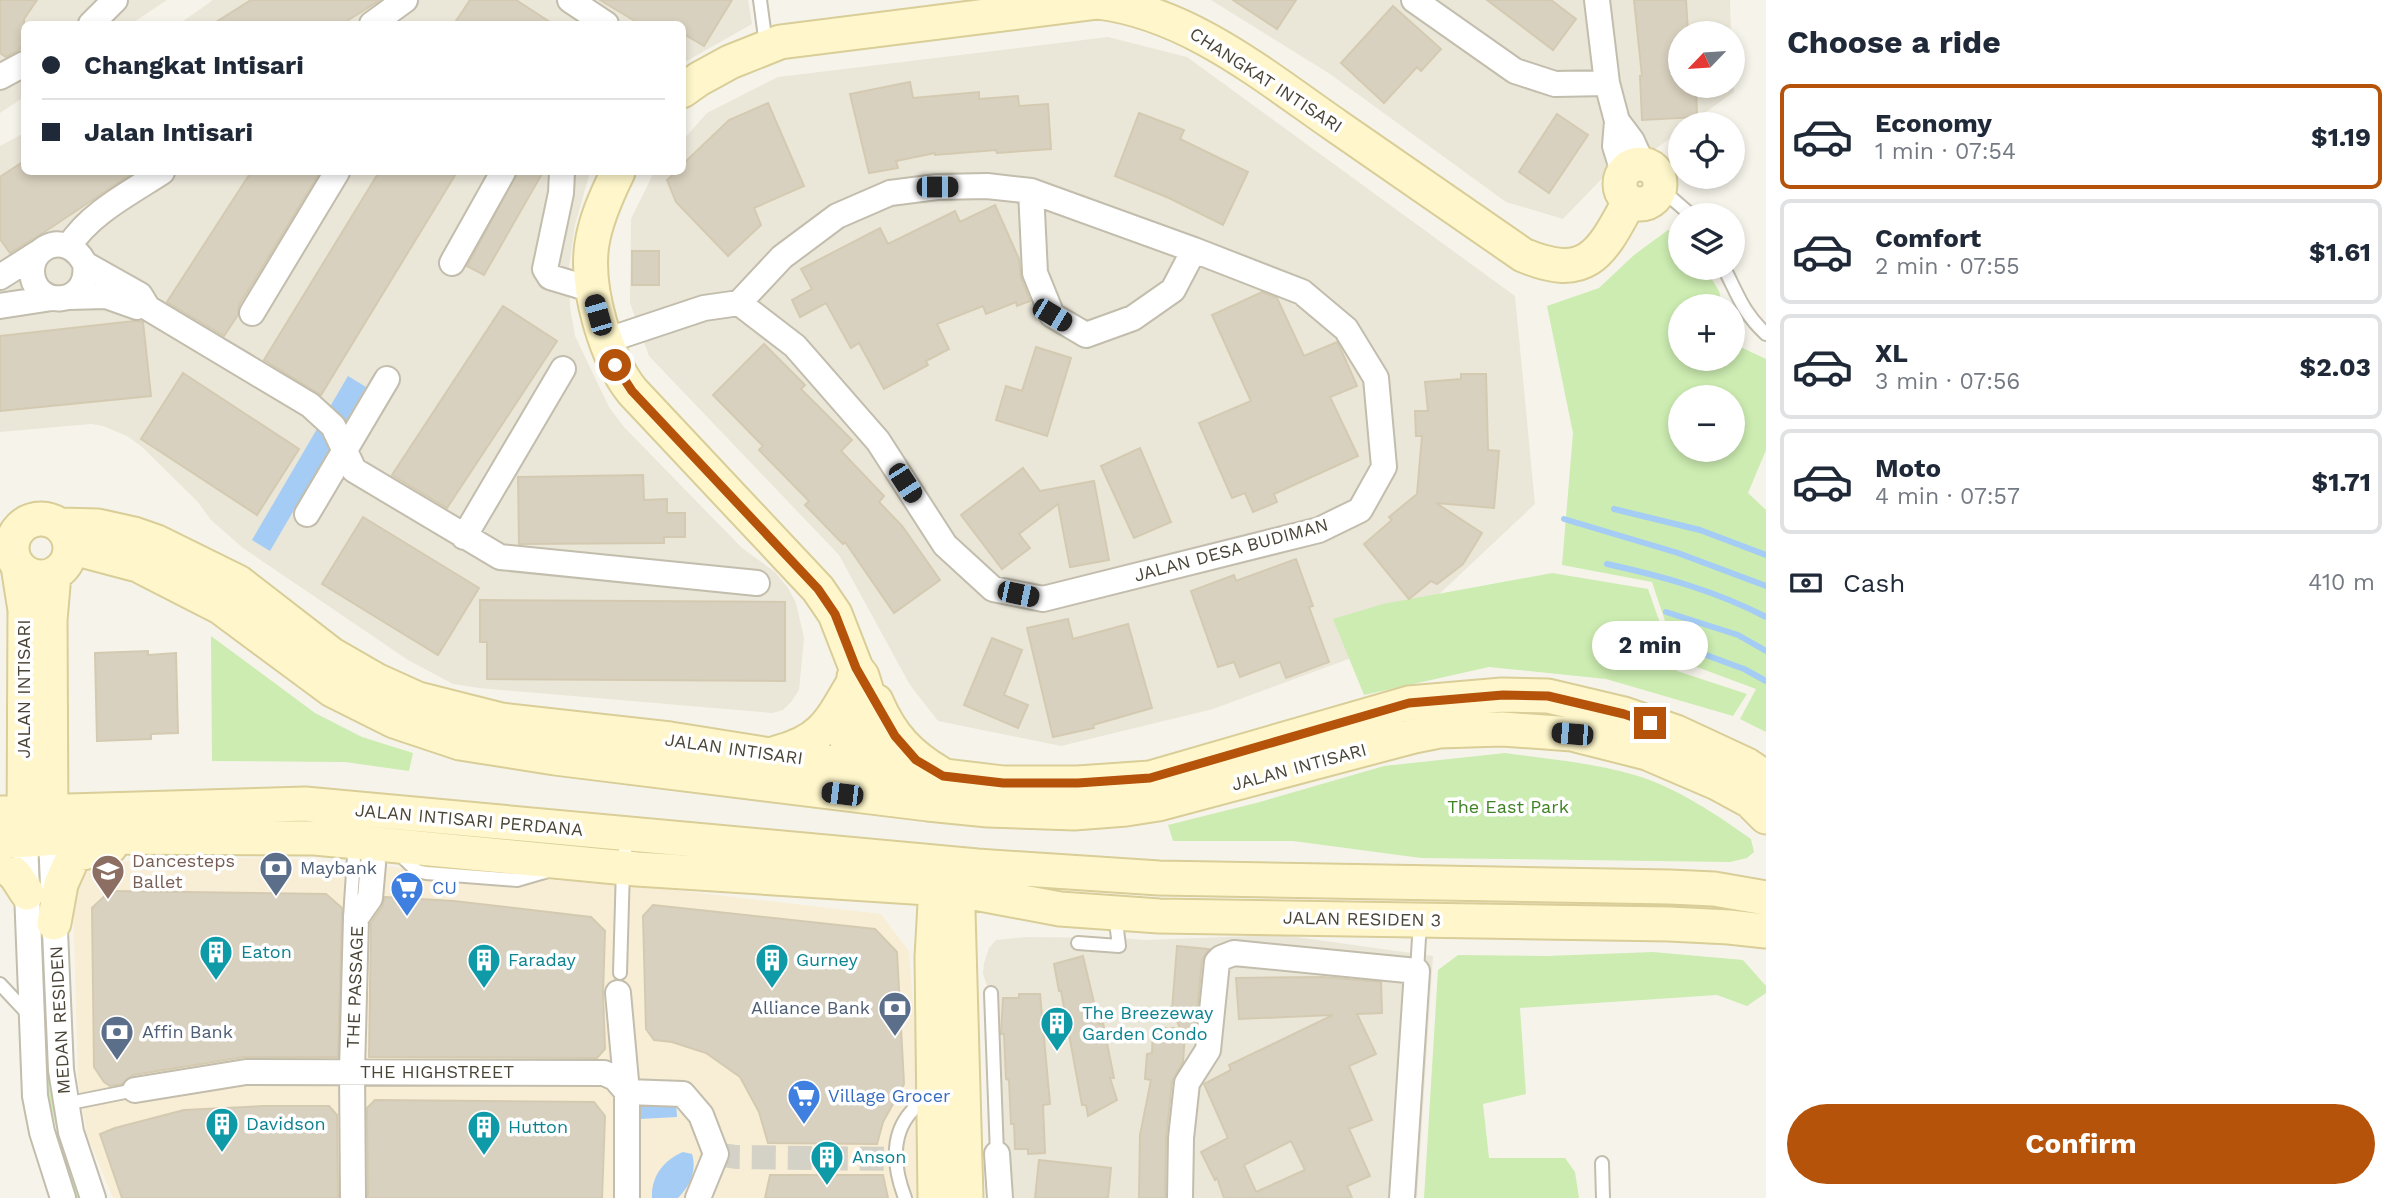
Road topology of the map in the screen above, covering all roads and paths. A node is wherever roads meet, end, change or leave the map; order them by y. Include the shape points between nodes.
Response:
1 (113, 0) edge
2 (405, 0) edge
3 (570, 0) edge
4 (760, 0) edge
5 (1415, 0) edge
6 (1597, 0) edge
7 (1098, 1) edge
8 (94, 21) edge
9 (385, 21) edge
10 (602, 21) edge
11 (766, 47) junction
12 (21, 66) edge
13 (0, 77) edge
14 (1607, 83) junction
15 (686, 88) edge
16 (158, 175) edge
17 (335, 175) edge
18 (501, 175) edge
19 (562, 175) edge
20 (617, 175) edge
21 (1639, 181) junction
22 (1031, 191) junction
23 (1673, 203) edge
24 (1194, 250) junction
25 (41, 251) junction
26 (77, 255) junction
27 (452, 262) dead end
28 (0, 277) edge
29 (1729, 280) edge
30 (590, 289) junction
31 (60, 297) junction
32 (738, 303) junction
33 (0, 306) edge
34 (148, 307) junction
35 (252, 313) dead end
36 (1766, 334) edge
37 (605, 341) junction
38 (564, 369) dead end
39 (387, 379) dead end
40 (339, 460) junction
41 (307, 514) dead end
42 (464, 537) junction
43 (11, 539) edge
44 (62, 549) junction
45 (757, 583) dead end
46 (857, 675) junction
47 (36, 744) junction
48 (770, 755) junction
49 (943, 776) junction
50 (1766, 778) edge
51 (859, 781) junction
52 (107, 809) junction
53 (1766, 817) edge
54 (19, 827) edge
55 (627, 835) junction
56 (168, 839) junction
57 (373, 850) junction
58 (623, 868) junction
59 (1766, 872) edge
60 (948, 876) junction
61 (878, 886) junction
62 (1714, 889) junction
63 (27, 893) joint
64 (1766, 898) edge
65 (1033, 904) junction
66 (1121, 912) junction
67 (1420, 920) junction
68 (54, 923) junction
69 (1729, 927) junction
70 (1766, 931) edge
71 (349, 932) dead end
72 (1078, 943) dead end
73 (1766, 948) edge
74 (946, 952) junction
75 (1417, 971) junction
76 (619, 983) joint
77 (0, 984) edge
78 (990, 993) dead end
79 (30, 1016) junction
80 (352, 1071) junction
81 (964, 1087) junction
82 (135, 1090) joint
83 (627, 1092) junction
84 (65, 1104) junction
85 (997, 1154) joint
86 (1602, 1163) dead end
87 (63, 1198) edge
88 (93, 1198) edge
89 (353, 1198) edge
90 (627, 1198) edge
91 (698, 1198) edge
92 (905, 1198) edge
93 (935, 1198) edge
94 (966, 1198) edge
95 (1000, 1198) edge
96 (1180, 1198) edge
97 (1402, 1198) edge
98 (1603, 1198) edge

1 - 8 street
2 - 9 street
3 - 10 street
4 - 11 lane
5 - 14 street via 1515,71 1555,84
6 - 14 street
7 - 11 street, CHANGKAT INTISARI
7 - 21 street, CHANGKAT INTISARI via 1126,5 1179,24 1251,67 1542,263 1564,267 1581,263 1603,248
11 - 15 street, CHANGKAT INTISARI
12 - 13 street
14 - 21 street via 1617,121 1615,146
16 - 26 street via 78,232
17 - 35 street
18 - 27 street
19 - 30 street via 545,269 550,277
20 - 30 street via 593,235
21 - 23 lane
22 - 24 street, JALAN DESA BUDIMAN
22 - 24 street via 1035,273 1052,315 1086,335 1133,318 1172,289
22 - 32 street, JALAN DESA BUDIMAN via 987,186 890,193 837,216 782,257
24 - 32 street, JALAN DESA BUDIMAN via 1302,292 1346,329 1376,378 1384,467 1360,510 1319,530 1043,599 993,589 945,545 878,441 795,346
25 - 26 street via 54,244
25 - 28 street
25 - 31 street via 32,265 34,282 44,295
26 - 31 street via 85,279 81,287
26 - 34 street via 139,295
29 - 36 lane via 1751,320
30 - 37 street
31 - 33 street
31 - 34 street via 106,296
32 - 37 street via 704,308
34 - 40 street via 310,405 333,426
37 - 46 street via 632,391 818,589 835,614
38 - 42 street
39 - 40 street
40 - 41 street
40 - 42 street
42 - 45 street via 500,557
43 - 44 street via 31,520 41,518 51,520
43 - 44 street via 35,577
43 - 47 street, JALAN INTISARI via 25,610
44 - 47 street, JALAN INTISARI
44 - 48 street, JALAN INTISARI via 98,526 157,542 238,582 331,654 418,699 501,720
44 - 51 street, JALAN INTISARI via 138,565 220,607 332,690 394,721 460,743 555,758
46 - 48 street via 835,715 813,739
46 - 49 street via 895,736 916,760
46 - 51 street
47 - 52 street via 62,768 79,793
47 - 54 street, JALAN INTISARI
48 - 51 street, JALAN INTISARI
49 - 50 street, JALAN INTISARI via 1003,783 1150,778 1409,703 1503,695 1548,696 1624,714 1676,732
49 - 51 street, JALAN INTISARI
51 - 53 street, JALAN INTISARI via 988,810 1074,813 1126,809 1414,736 1502,729 1572,734 1647,753 1717,783 1750,801
52 - 54 street, JALAN INTISARI PERDANA
52 - 55 street, JALAN INTISARI PERDANA via 305,804
54 - 56 street, JALAN INTISARI PERDANA
54 - 63 street via 16,876
54 - 68 street, MEDAN RESIDEN
55 - 58 lane
55 - 60 street, JALAN INTISARI PERDANA
56 - 57 street, JALAN INTISARI PERDANA via 315,838
56 - 68 street via 74,855 61,884
57 - 58 street, JALAN INTISARI PERDANA
57 - 71 lane
57 - 80 street, THE PASSAGE via 370,898 356,918
58 - 61 street, JALAN INTISARI PERDANA
58 - 76 lane
59 - 62 street
60 - 61 street, JALAN INTISARI PERDANA
60 - 62 street
60 - 65 street, JALAN RESIDEN 3
60 - 74 street
61 - 74 street via 899,898
62 - 64 street
63 - 79 street, MEDAN RESIDEN
65 - 66 street, JALAN RESIDEN 3
65 - 74 street via 988,917
66 - 67 street, JALAN RESIDEN 3
66 - 72 lane via 1119,946
67 - 69 street, JALAN RESIDEN 3
67 - 75 lane
68 - 84 street, MEDAN RESIDEN
69 - 70 street, JALAN RESIDEN 3
69 - 73 street
74 - 81 street
75 - 96 street via 1234,953 1221,958 1215,970 1208,1050 1187,1083
75 - 97 street
76 - 83 street
77 - 79 lane
78 - 81 lane
79 - 87 street, MEDAN RESIDEN via 34,1096
80 - 82 street, THE HIGHSTREET via 246,1072
80 - 83 street, THE HIGHSTREET via 604,1073 615,1077
80 - 89 street, THE PASSAGE
81 - 85 lane
81 - 92 lane via 922,1099 902,1122 894,1155
81 - 93 street
81 - 94 street
82 - 84 lane
83 - 90 street
83 - 91 street via 683,1094 701,1115 716,1154
84 - 88 street, MEDAN RESIDEN
85 - 95 street
86 - 98 lane

